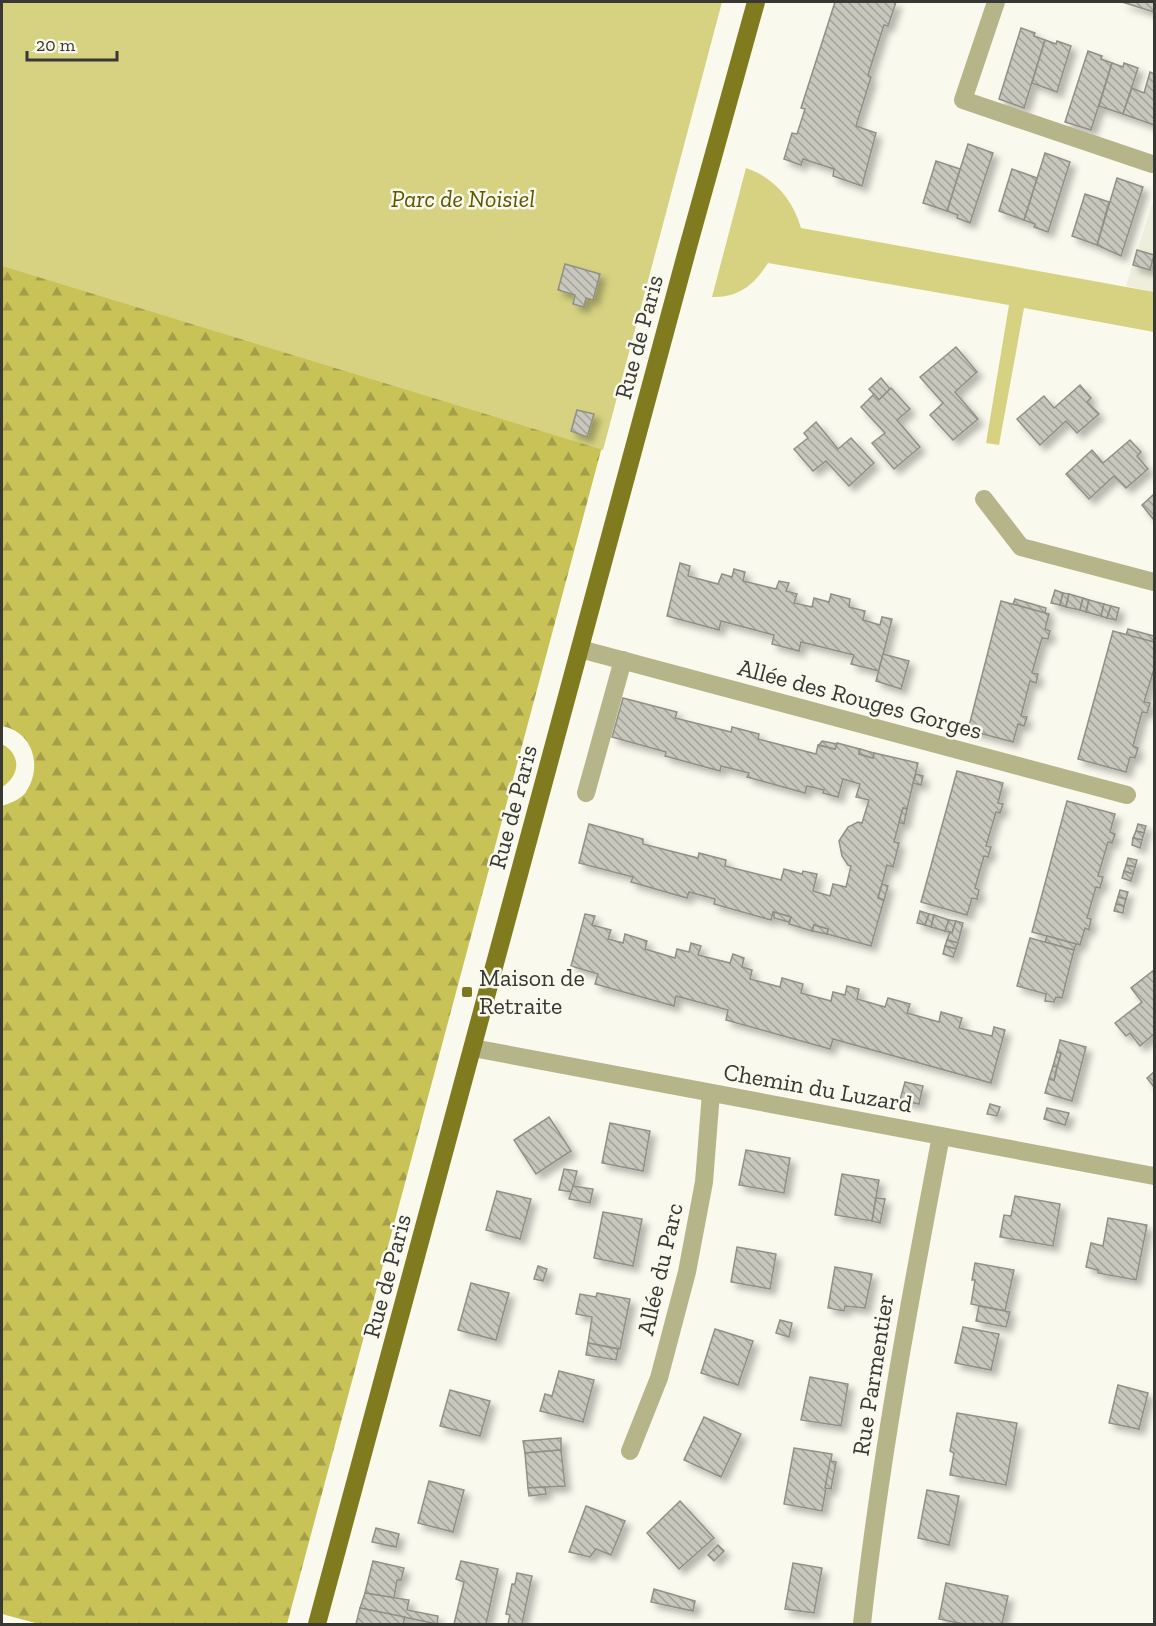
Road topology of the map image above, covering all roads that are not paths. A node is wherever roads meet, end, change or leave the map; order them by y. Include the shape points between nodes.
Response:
1 (756, 2) edge
2 (996, 2) edge
3 (1152, 164) dead end
4 (984, 499) dead end
5 (1155, 582) edge
6 (580, 649) junction
7 (623, 660) junction
8 (586, 793) dead end
9 (1127, 795) dead end
10 (473, 1048) junction
11 (711, 1093) junction
12 (940, 1136) junction
13 (1155, 1176) edge
14 (630, 1451) dead end
15 (317, 1624) edge
16 (862, 1624) edge

1 - 6 main road, Rue de Paris
2 - 3 street via 963,100
4 - 5 street via 1021,547
6 - 7 street, Allée des Rouges Gorges
6 - 10 main road, Rue de Paris
7 - 8 street
7 - 9 street, Allée des Rouges Gorges
10 - 11 street, Chemin du Luzard
10 - 15 main road, Rue de Paris
11 - 12 street, Chemin du Luzard
11 - 14 street, Allée du Parc via 704,1182 687,1272 659,1378
12 - 13 street, Chemin du Luzard
12 - 16 street, Rue Parmentier via 894,1385

